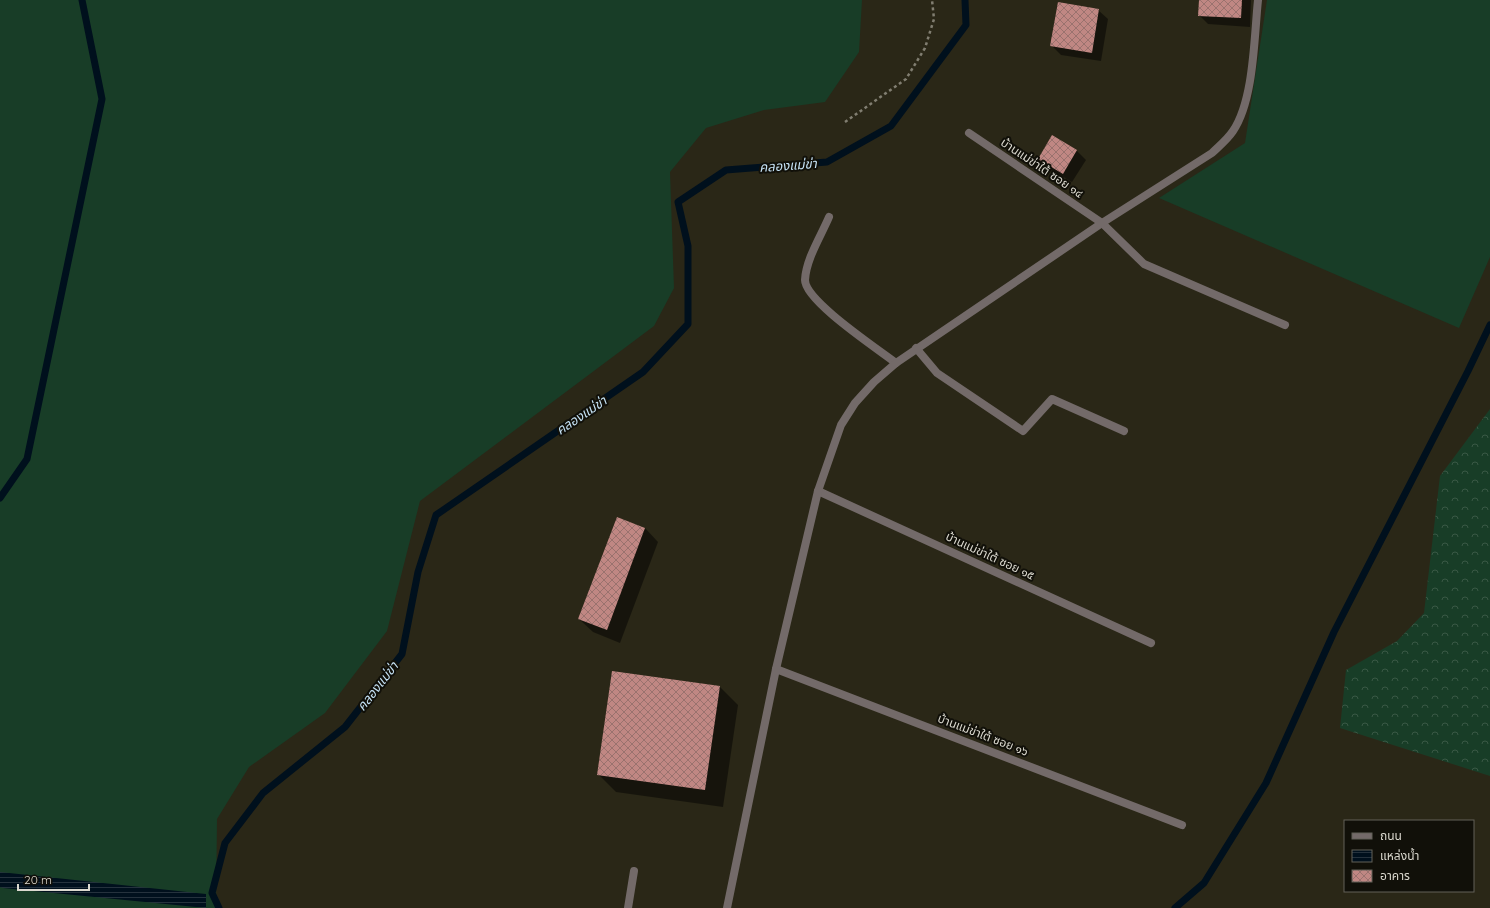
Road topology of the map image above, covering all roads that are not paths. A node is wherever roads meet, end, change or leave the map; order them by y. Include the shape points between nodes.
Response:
1 (1258, 0) edge
2 (969, 133) dead end
3 (829, 217) dead end
4 (1102, 223) junction
5 (1285, 324) dead end
6 (916, 348) junction
7 (896, 363) junction
8 (1124, 431) dead end
9 (818, 491) junction
10 (1151, 643) dead end
11 (776, 669) junction
12 (1182, 825) dead end
13 (634, 871) dead end
14 (628, 908) edge
15 (727, 908) edge

1 - 4 street via 1246,103 1233,132 1212,153
2 - 4 street, บ้านแม่ข่าใต้ ซอย ๑๔
3 - 7 street via 810,260 805,278 806,286 818,302 835,317
4 - 5 street, บ้านแม่ข่าใต้ ซอย ๑๔ via 1144,264
4 - 6 street
6 - 7 street
6 - 8 street via 937,373 1024,431 1052,399
7 - 9 street via 855,403 841,425
9 - 10 street, บ้านแม่ข่าใต้ ซอย ๑๕
9 - 11 street
11 - 12 street, บ้านแม่ข่าใต้ ซอย ๑๖
11 - 15 street
13 - 14 street

